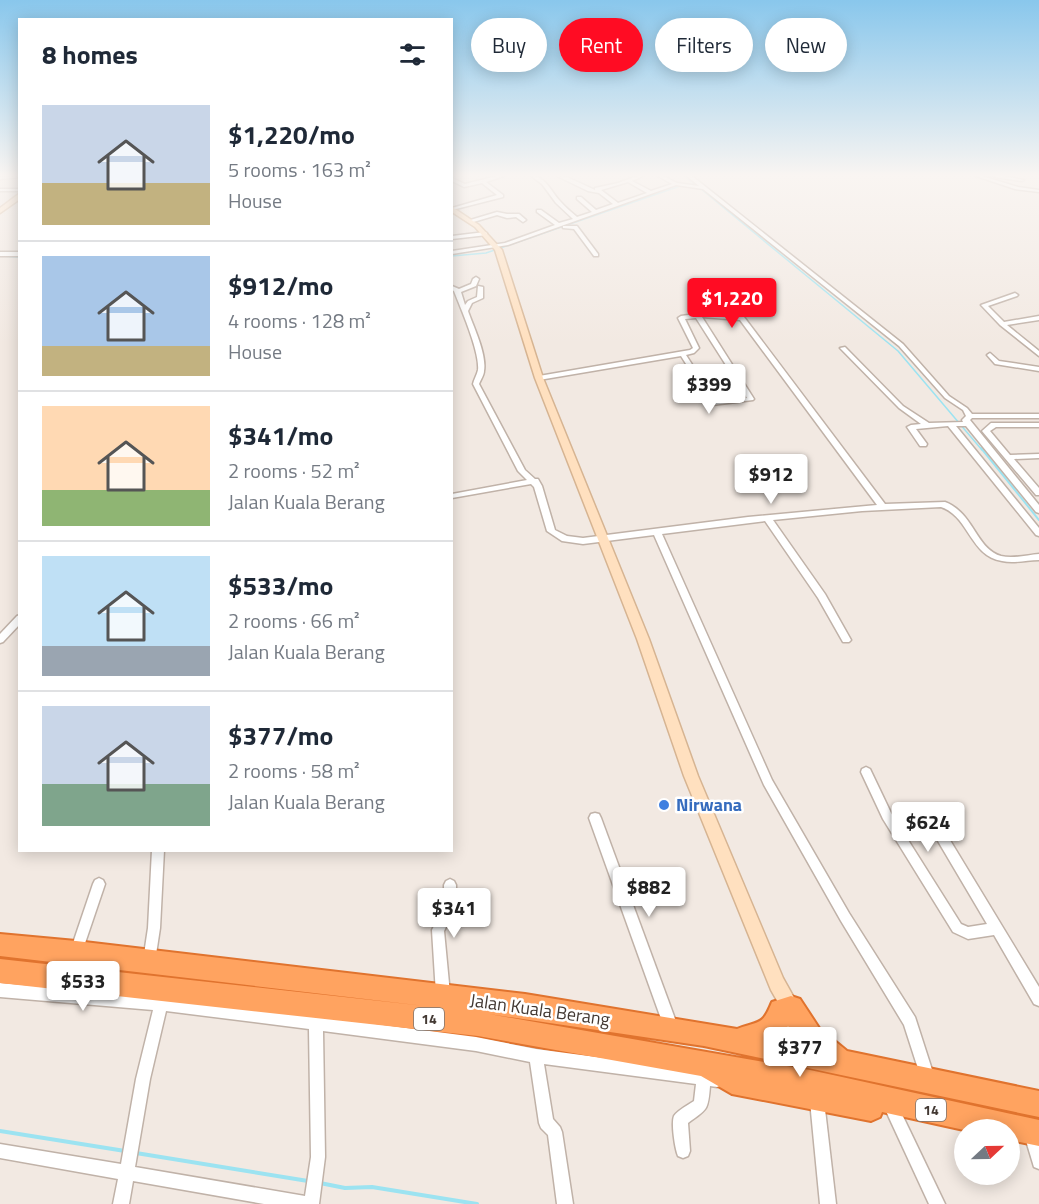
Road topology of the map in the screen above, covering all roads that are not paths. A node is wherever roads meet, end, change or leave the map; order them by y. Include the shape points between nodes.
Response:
1 (540, 232) edge
2 (552, 232) edge
3 (579, 232) edge
4 (760, 232) edge
5 (485, 234) joint
6 (453, 238) edge
7 (497, 249) junction
8 (453, 255) edge
9 (596, 255) dead end
10 (0, 256) edge
11 (18, 256) edge
12 (476, 279) dead end
13 (480, 287) dead end
14 (454, 289) edge
15 (1015, 295) dead end
16 (465, 310) junction
17 (698, 316) junction
18 (1039, 318) edge
19 (1003, 324) junction
20 (843, 348) dead end
21 (682, 353) junction
22 (1039, 354) edge
23 (990, 355) dead end
24 (1039, 369) edge
25 (539, 378) junction
26 (1039, 416) edge
27 (962, 422) junction
28 (927, 424) junction
29 (1039, 425) edge
30 (923, 444) dead end
31 (1008, 456) junction
32 (1039, 456) edge
33 (534, 481) junction
34 (1023, 490) junction
35 (1038, 491) edge
36 (453, 496) edge
37 (884, 508) junction
38 (1039, 510) edge
39 (767, 518) junction
40 (657, 531) junction
41 (1039, 533) edge
42 (604, 539) junction
43 (1039, 557) edge
44 (18, 620) edge
45 (846, 639) dead end
46 (0, 640) edge
47 (866, 771) dead end
48 (595, 818) dead end
49 (938, 831) dead end
50 (158, 852) edge
51 (99, 884) dead end
52 (450, 885) dead end
53 (996, 929) junction
54 (0, 945) edge
55 (76, 952) junction
56 (149, 961) junction
57 (5, 981) edge
58 (163, 997) junction
59 (443, 997) junction
60 (1039, 999) edge
61 (786, 1010) junction
62 (316, 1016) junction
63 (672, 1029) junction
64 (477, 1034) junction
65 (735, 1040) junction
66 (805, 1055) junction
67 (536, 1056) junction
68 (854, 1065) junction
69 (700, 1071) junction
70 (928, 1081) junction
71 (817, 1089) junction
72 (1039, 1104) edge
73 (893, 1111) junction
74 (941, 1112) junction
75 (1035, 1132) edge
76 (0, 1151) edge
77 (683, 1151) dead end
78 (1039, 1162) edge
79 (127, 1165) junction
80 (313, 1194) edge
81 (121, 1204) edge
82 (565, 1204) edge
83 (828, 1204) edge
84 (937, 1204) edge

1 - 7 street
2 - 7 street
3 - 9 street
4 - 27 street via 901,345 947,397 965,409
5 - 6 street
5 - 7 street
7 - 8 street
7 - 25 street
10 - 11 street
12 - 14 street via 474,285
13 - 16 street via 480,298 470,302
14 - 16 street
15 - 19 street via 984,306
16 - 33 street via 481,368 476,383 522,471
17 - 21 street via 680,320 696,348
17 - 21 street via 752,398 714,404
17 - 37 street via 744,320
18 - 19 street
19 - 22 street
20 - 28 street via 901,407
21 - 25 street
23 - 24 street via 997,363
25 - 42 street
26 - 27 street
27 - 28 street
27 - 34 street
27 - 41 street
28 - 30 street via 911,428
29 - 31 street via 994,425 986,430
31 - 32 street
31 - 35 street
33 - 36 street
33 - 42 street via 555,536
34 - 35 street
34 - 38 street
37 - 39 street
37 - 43 street via 946,505 992,555
39 - 40 street
39 - 45 street via 822,596
40 - 42 street
40 - 70 street via 768,782 910,1022
42 - 61 street via 644,639 691,776
44 - 46 street
47 - 53 street via 890,822 957,928 968,933
48 - 63 street
49 - 53 street
50 - 56 street
51 - 55 street
52 - 59 street via 450,907 438,930
53 - 60 street
54 - 55 highway, Jalan Kuala Berang / 14
55 - 56 highway, Jalan Kuala Berang / 14
56 - 59 highway, Jalan Kuala Berang / 14
57 - 58 highway, Jalan Kuala Berang / 14
58 - 62 highway, Jalan Kuala Berang / 14
58 - 79 street
59 - 63 highway, Jalan Kuala Berang / 14
61 - 65 highway via 765,1034
61 - 66 street
61 - 68 highway via 821,1047
62 - 64 highway, Jalan Kuala Berang / 14
62 - 80 street
63 - 65 highway, Jalan Kuala Berang / 14
64 - 67 street
64 - 69 highway, Jalan Kuala Berang / 14
65 - 66 highway, Jalan Kuala Berang / 14
66 - 68 highway, Jalan Kuala Berang / 14
66 - 71 street
67 - 69 street
67 - 82 street via 546,1123 555,1132
68 - 70 highway, Jalan Kuala Berang / 14
69 - 71 highway, Jalan Kuala Berang / 14
69 - 71 highway, Jalan Kuala Berang / 14 via 732,1081
69 - 77 street via 701,1105 680,1120
70 - 72 highway, Jalan Kuala Berang / 14
71 - 73 highway, Jalan Kuala Berang / 14
71 - 74 highway, Jalan Kuala Berang / 14
71 - 83 street
73 - 74 highway, Jalan Kuala Berang / 14
73 - 84 street
74 - 75 highway, Jalan Kuala Berang / 14
75 - 78 street
76 - 79 street
79 - 80 street
79 - 81 street

